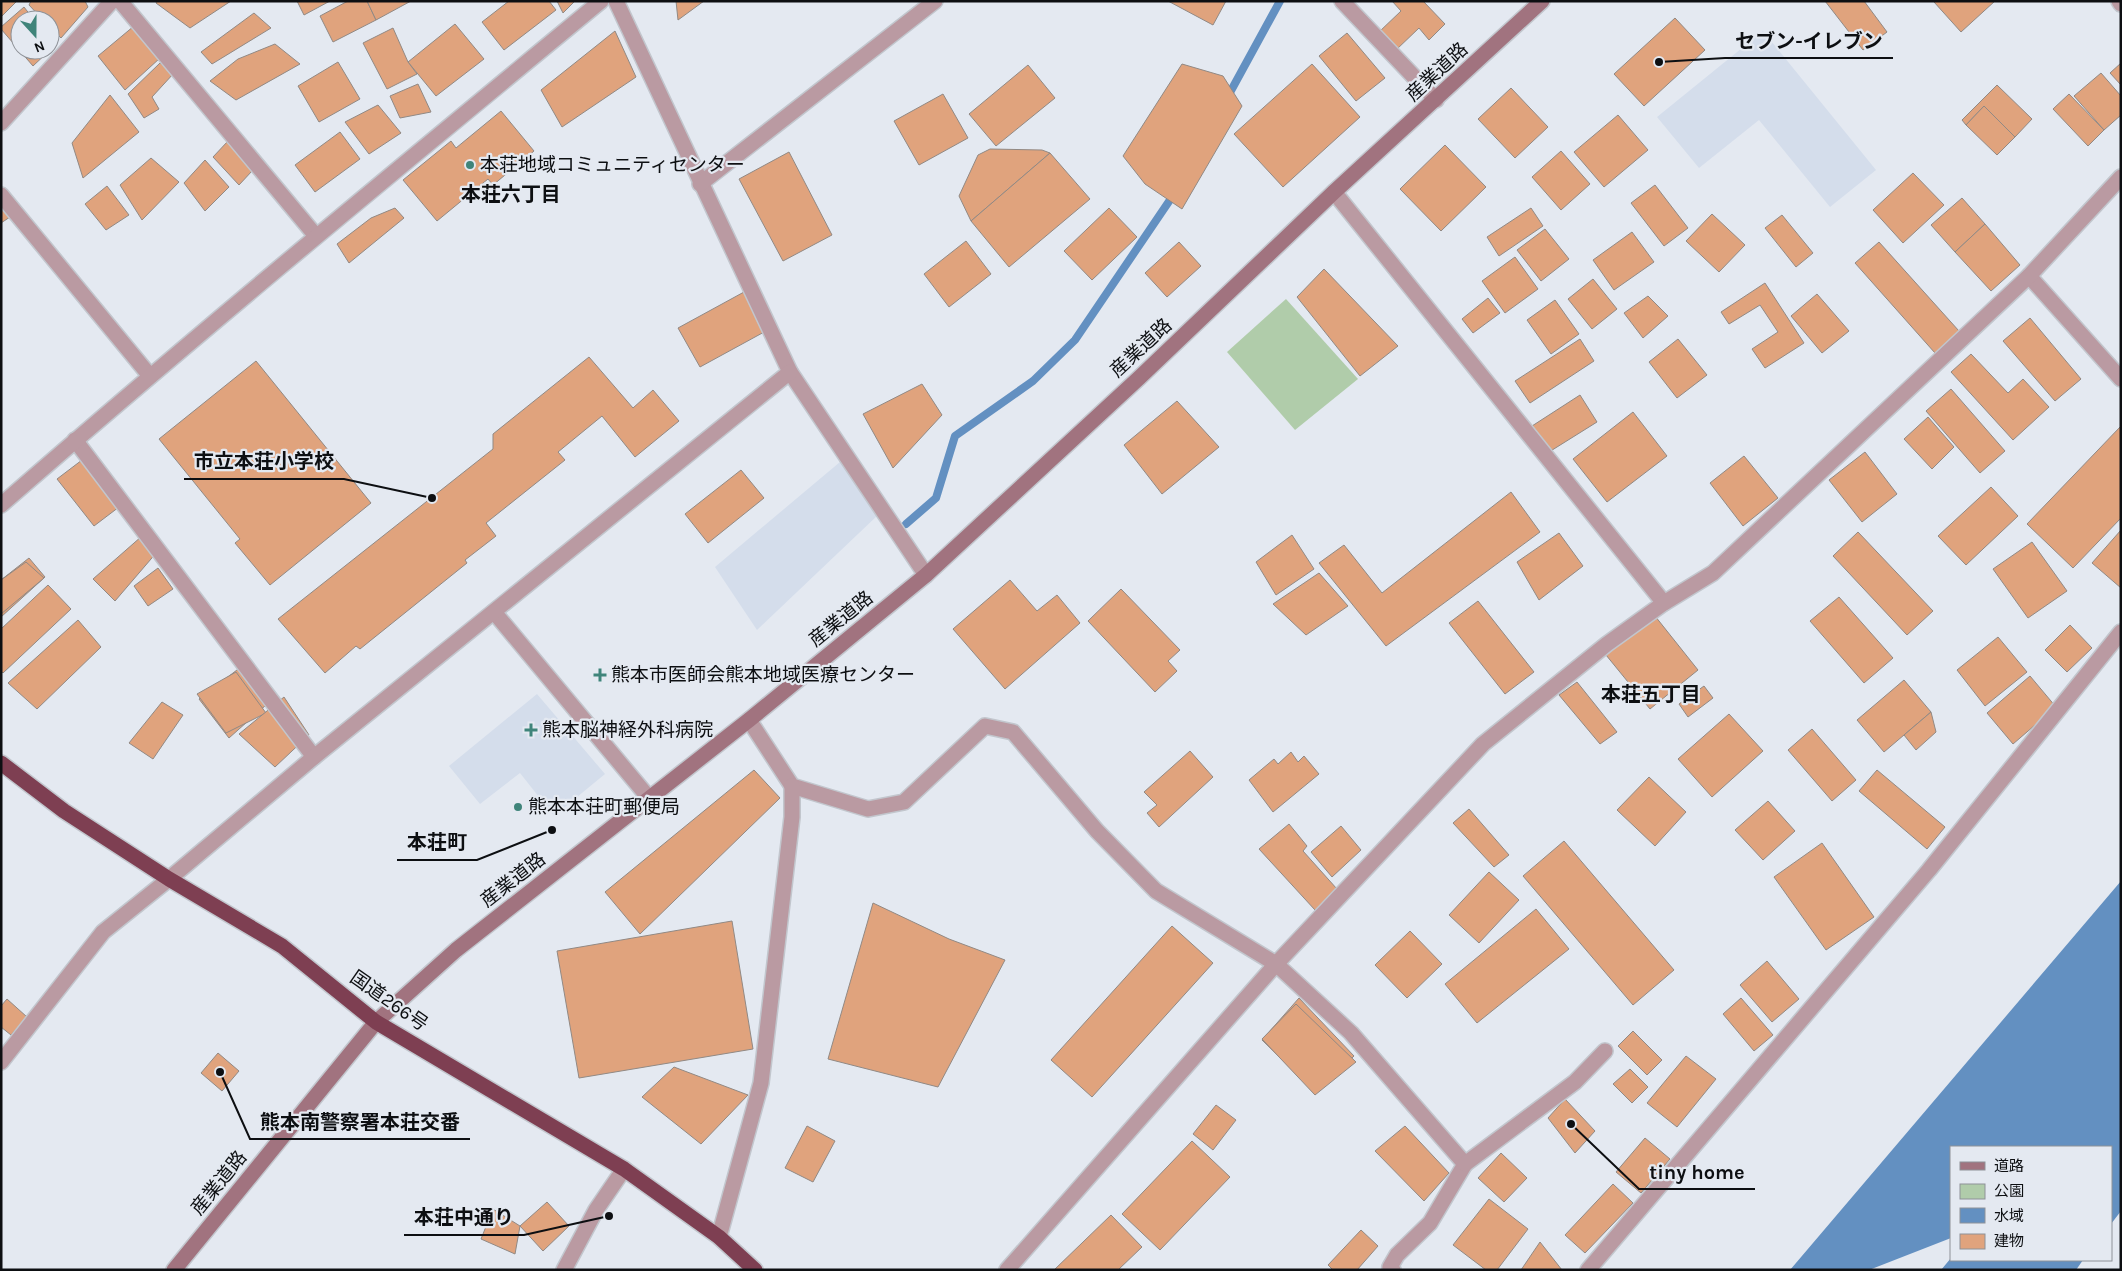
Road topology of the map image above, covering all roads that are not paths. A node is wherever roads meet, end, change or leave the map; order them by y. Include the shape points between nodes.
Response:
1 (112, 1) edge
2 (120, 1) edge
3 (601, 1) edge
4 (616, 1) edge
5 (935, 1) edge
6 (1342, 1) edge
7 (1542, 1) edge
8 (1436, 100) junction
9 (1, 122) edge
10 (2121, 177) edge
11 (700, 184) junction
12 (1334, 192) junction
13 (1, 195) edge
14 (316, 236) junction
15 (2030, 276) junction
16 (790, 372) junction
17 (150, 376) junction
18 (2121, 379) edge
19 (75, 440) junction
20 (1, 505) edge
21 (926, 575) junction
22 (1664, 603) junction
23 (494, 612) junction
24 (2121, 632) edge
25 (749, 720) junction
26 (314, 757) junction
27 (1, 763) edge
28 (792, 786) junction
29 (649, 798) junction
30 (169, 880) junction
31 (1276, 964) junction
32 (376, 1022) junction
33 (1605, 1051) dead end
34 (1, 1062) edge
35 (1465, 1164) junction
36 (624, 1169) junction
37 (719, 1237) junction
38 (174, 1270) edge
39 (564, 1270) edge
40 (755, 1270) edge
41 (1007, 1270) edge
42 (1393, 1270) edge
43 (1588, 1270) edge

1 - 9 street
2 - 14 street
3 - 14 street
4 - 11 street
5 - 11 street
6 - 8 street
7 - 8 street, 産業道路
8 - 12 street, 産業道路
10 - 15 street
11 - 16 street
12 - 21 street, 産業道路
12 - 22 street
13 - 17 street
14 - 17 street
15 - 18 street
15 - 22 street via 1713,573
16 - 21 street
16 - 23 street
17 - 19 street
19 - 20 street
19 - 26 street
21 - 25 street, 産業道路
22 - 31 street via 1607,644 1483,744
23 - 26 street
23 - 29 street
24 - 43 street via 1929,870
25 - 28 street
25 - 29 street, 産業道路
26 - 30 street
27 - 30 highway, 国道266号 via 64,811
28 - 31 street via 868,809 904,802 985,726 1013,732 1097,831 1156,891
28 - 37 street via 792,817 761,1083
29 - 32 street, 産業道路 via 456,950
30 - 32 highway, 国道266号 via 282,946
30 - 34 street via 103,932
31 - 35 street via 1351,1034
31 - 41 street
32 - 36 highway, 国道266号
32 - 38 street, 産業道路
33 - 35 street via 1576,1082
35 - 42 street via 1430,1222 1398,1255 1390,1267
36 - 37 highway, 国道266号
36 - 39 street via 596,1210
37 - 40 highway, 国道266号

